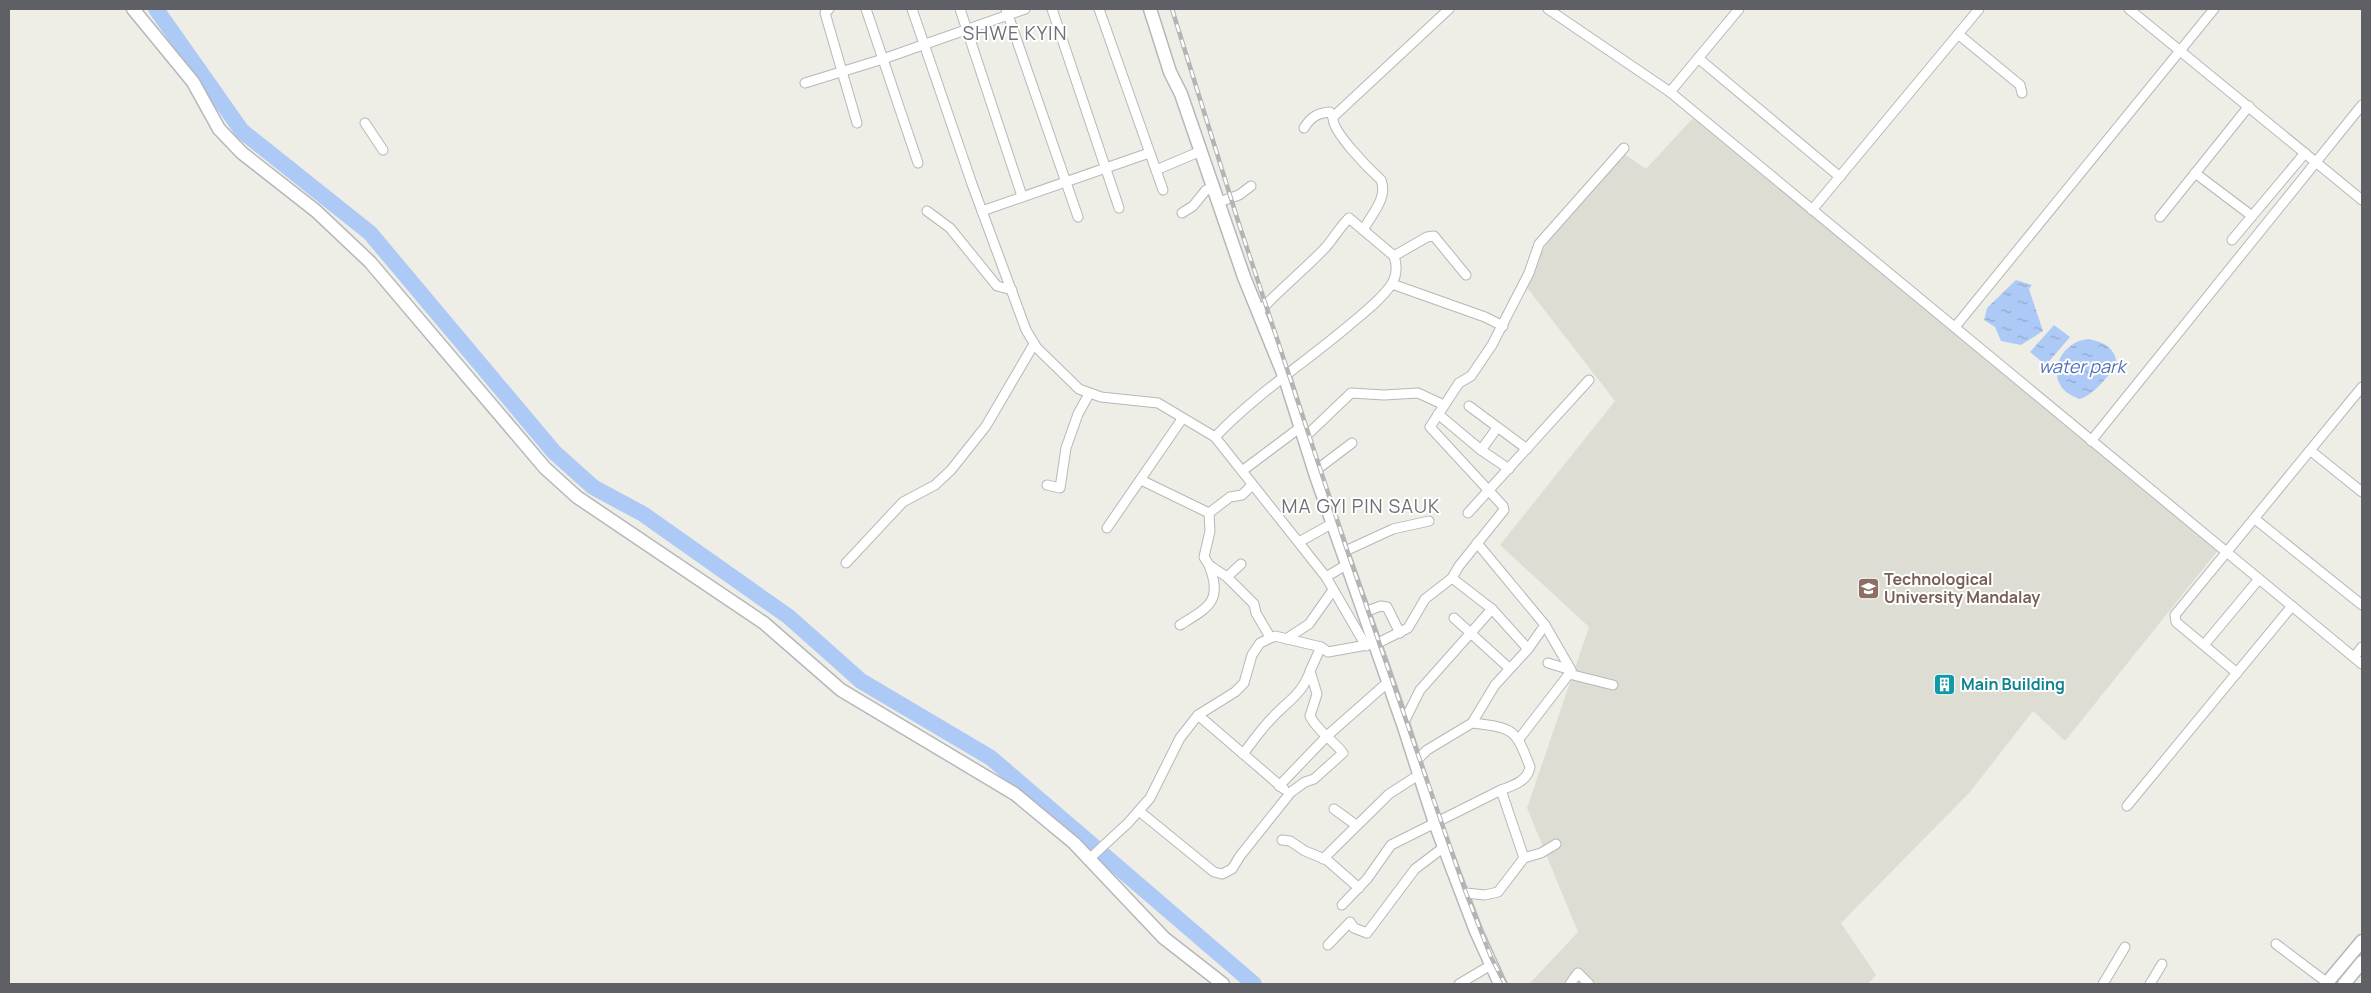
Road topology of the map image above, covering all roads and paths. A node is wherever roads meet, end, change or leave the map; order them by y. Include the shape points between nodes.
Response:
1 (133, 9) edge
2 (829, 9) edge
3 (866, 9) edge
4 (912, 9) edge
5 (960, 9) edge
6 (1025, 9) edge
7 (1052, 9) edge
8 (1099, 9) edge
9 (1150, 9) edge
10 (1449, 9) edge
11 (1548, 9) edge
12 (1739, 9) edge
13 (1979, 9) edge
14 (2129, 9) edge
15 (2214, 9) edge
16 (1007, 12) edge
17 (967, 30) junction
18 (1958, 34) junction
19 (923, 45) junction
20 (2181, 50) junction
21 (1698, 58) junction
22 (883, 59) junction
23 (843, 72) junction
24 (805, 84) dead end
25 (1670, 92) junction
26 (2022, 93) dead end
27 (2362, 105) edge
28 (2248, 106) junction
29 (1333, 117) junction
30 (365, 123) dead end
31 (857, 123) dead end
32 (1304, 128) dead end
33 (1624, 148) dead end
34 (383, 150) dead end
35 (1201, 151) junction
36 (1149, 153) junction
37 (2305, 153) junction
38 (2316, 162) junction
39 (918, 163) dead end
40 (1105, 168) junction
41 (1156, 170) junction
42 (2195, 173) junction
43 (1840, 177) junction
44 (1065, 182) junction
45 (1251, 186) dead end
46 (1214, 189) junction
47 (1163, 190) dead end
48 (1022, 196) junction
49 (2362, 200) edge
50 (1219, 202) junction
51 (1119, 208) dead end
52 (1812, 210) junction
53 (928, 211) dead end
54 (982, 211) junction
55 (1182, 212) dead end
56 (2252, 216) junction
57 (1078, 217) dead end
58 (2160, 217) dead end
59 (1363, 230) junction
60 (2232, 240) dead end
61 (1394, 256) junction
62 (1466, 275) dead end
63 (1392, 284) junction
64 (1012, 290) junction
65 (1258, 313) junction
66 (1503, 326) junction
67 (1955, 327) junction
68 (1034, 344) junction
69 (1285, 378) junction
70 (1589, 380) dead end
71 (2362, 387) edge
72 (1089, 394) junction
73 (1444, 405) junction
74 (1469, 406) dead end
75 (1438, 414) junction
76 (1182, 419) junction
77 (1498, 428) junction
78 (1303, 432) junction
79 (1215, 437) junction
80 (2091, 441) junction
81 (1352, 443) dead end
82 (1527, 449) junction
83 (1481, 450) junction
84 (2311, 451) junction
85 (1509, 469) junction
86 (1242, 472) junction
87 (1315, 472) junction
88 (1141, 480) junction
89 (1047, 486) dead end
90 (1252, 486) junction
91 (1489, 491) junction
92 (2362, 492) edge
93 (1468, 512) dead end
94 (1209, 513) junction
95 (2255, 519) junction
96 (1429, 521) dead end
97 (1333, 523) junction
98 (1107, 528) dead end
99 (1299, 542) junction
100 (1477, 543) junction
101 (1342, 552) junction
102 (2226, 552) junction
103 (846, 563) dead end
104 (1241, 564) dead end
105 (1209, 565) junction
106 (1346, 565) junction
107 (1227, 577) junction
108 (1326, 577) junction
109 (1452, 578) junction
110 (2259, 579) junction
111 (1333, 590) junction
112 (2362, 605) edge
113 (2292, 606) junction
114 (1492, 609) junction
115 (1364, 612) junction
116 (1454, 618) dead end
117 (1180, 625) dead end
118 (1545, 625) junction
119 (1400, 633) junction
120 (1471, 633) junction
121 (1270, 637) junction
122 (1286, 639) junction
123 (1370, 645) junction
124 (2204, 645) junction
125 (1321, 647) junction
126 (2362, 648) edge
127 (1528, 649) junction
128 (2354, 657) junction
129 (1548, 663) dead end
130 (2362, 664) edge
131 (1509, 668) junction
132 (1310, 671) junction
133 (1570, 672) junction
134 (2237, 673) junction
135 (1387, 682) junction
136 (1613, 685) dead end
137 (1198, 715) junction
138 (1472, 723) junction
139 (1403, 724) junction
140 (1328, 735) junction
141 (1519, 739) junction
142 (1243, 754) junction
143 (1416, 761) junction
144 (1420, 774) junction
145 (1279, 786) junction
146 (1501, 790) junction
147 (1291, 792) junction
148 (2126, 806) dead end
149 (1334, 808) dead end
150 (1139, 811) junction
151 (1435, 823) junction
152 (1356, 825) junction
153 (1282, 840) dead end
154 (1556, 844) dead end
155 (1444, 847) junction
156 (1091, 858) junction
157 (1324, 858) junction
158 (1524, 858) junction
159 (1359, 888) junction
160 (1460, 889) junction
161 (1342, 905) dead end
162 (2362, 941) edge
163 (2276, 944) dead end
164 (1328, 945) dead end
165 (2125, 947) dead end
166 (2362, 962) edge
167 (2162, 964) dead end
168 (1491, 965) junction
169 (1223, 984) edge
170 (1459, 984) edge
171 (1500, 984) edge
172 (1570, 984) edge
173 (1589, 984) edge
174 (2103, 984) edge
175 (2150, 984) edge
176 (2327, 984) edge
177 (2344, 984) edge

1 - 156 street via 193,82 219,129 242,153 316,211 370,262 551,474 577,497 764,623 841,690 1015,794
2 - 23 street via 825,13
3 - 22 street
4 - 19 street
5 - 17 street
6 - 16 street
7 - 40 street
8 - 36 street
9 - 35 street
10 - 29 street
11 - 25 street
12 - 21 street
13 - 18 street
14 - 20 street
15 - 20 street
16 - 17 street
16 - 44 street
17 - 19 street
17 - 48 street
18 - 26 street via 2020,85
18 - 43 street
19 - 22 street
19 - 54 street
20 - 28 street
20 - 67 street
21 - 25 street
21 - 43 street
22 - 23 street
22 - 39 street
23 - 24 street
23 - 31 street
25 - 52 street
27 - 38 street
28 - 37 street
28 - 42 street
29 - 32 street via 1330,112 1319,112
29 - 59 street via 1332,121 1381,180 1384,189 1382,199
30 - 34 street
33 - 66 street via 1539,244
35 - 41 street
35 - 46 street
36 - 40 street
36 - 41 street
37 - 38 street
37 - 56 street
38 - 49 street
38 - 80 street
40 - 44 street
40 - 51 street
41 - 47 street
42 - 56 street
42 - 58 street
43 - 52 street
44 - 48 street
44 - 57 street
45 - 50 street via 1240,195
46 - 50 street
46 - 55 street via 1206,190 1193,206
48 - 54 street
50 - 65 street
52 - 67 street
53 - 64 street via 950,228 997,286
54 - 64 street
56 - 60 street
59 - 61 street
59 - 65 street via 1349,218 1324,249 1280,288
61 - 62 street via 1426,237 1434,236
61 - 63 street via 1397,264
63 - 66 street
63 - 69 street via 1356,320
64 - 68 street
65 - 69 street
66 - 73 street via 1476,370 1459,383
67 - 80 street
68 - 72 street via 1069,380
68 - 103 street via 986,426 951,470 935,485 903,502
69 - 78 street
69 - 79 street via 1250,404
70 - 82 street
71 - 84 street
72 - 76 street via 1158,403
72 - 89 street via 1066,448 1060,488
73 - 75 street
73 - 78 street via 1418,393 1351,393
74 - 77 street
75 - 83 street
75 - 91 street via 1430,428
76 - 79 street
76 - 88 street
77 - 82 street
77 - 83 street
78 - 86 street
78 - 87 street
79 - 86 street
80 - 102 street
81 - 87 street
82 - 85 street
83 - 85 street
84 - 92 street
84 - 95 street
85 - 91 street
86 - 90 street
87 - 97 street
88 - 94 street
88 - 98 street
90 - 94 street
90 - 99 street
91 - 93 street
91 - 100 street via 1504,508
94 - 105 street via 1210,531 1204,557
95 - 102 street
95 - 112 street
96 - 101 street via 1393,529
97 - 99 street
97 - 101 street
99 - 108 street
100 - 109 street
100 - 118 street
101 - 106 street
102 - 110 street
102 - 124 street via 2174,619
104 - 107 street
105 - 107 street
105 - 117 street via 1216,593 1201,612
106 - 108 street
106 - 115 street
107 - 121 street via 1254,604
108 - 111 street
109 - 114 street
109 - 119 street via 1425,599 1411,625
110 - 113 street
110 - 124 street
111 - 122 street via 1309,624
111 - 123 street
113 - 128 street
113 - 134 street
114 - 120 street
114 - 127 street
115 - 119 street via 1387,607
115 - 123 street
116 - 120 street
118 - 127 street
118 - 133 street
119 - 123 street
120 - 131 street
120 - 139 street via 1420,690
121 - 122 street
121 - 137 street via 1260,643 1252,655 1244,683
122 - 125 street
123 - 125 street via 1328,652
123 - 135 street
124 - 134 street
125 - 132 street
126 - 128 street
127 - 131 street
128 - 130 street
129 - 133 street
131 - 138 street
132 - 140 street via 1317,694 1310,716 1315,726
132 - 142 street via 1296,696 1270,719
133 - 136 street
133 - 141 street
134 - 148 street
135 - 139 street
135 - 140 street
137 - 142 street
137 - 150 street via 1180,738 1150,798
138 - 141 street via 1502,727
138 - 143 street via 1427,750
139 - 143 street
140 - 145 street
140 - 147 street via 1343,752 1314,779
141 - 146 street via 1530,771 1518,783
142 - 145 street
143 - 144 street
144 - 151 street
144 - 152 street via 1389,794
145 - 147 street
146 - 151 street
146 - 158 street
147 - 150 street via 1232,869 1222,874 1214,872
149 - 152 street
150 - 156 street
151 - 155 street
151 - 159 street via 1391,845
152 - 157 street
153 - 157 street
154 - 158 street
155 - 160 street
155 - 164 street via 1415,869 1367,933 1354,928 1350,922
156 - 169 street via 1164,938
157 - 159 street
158 - 160 street via 1498,892 1485,895
159 - 161 street
160 - 168 street
162 - 176 street
163 - 176 street
165 - 174 street
166 - 177 street
167 - 175 street
168 - 170 street
168 - 171 street
172 - 173 street via 1578,973

